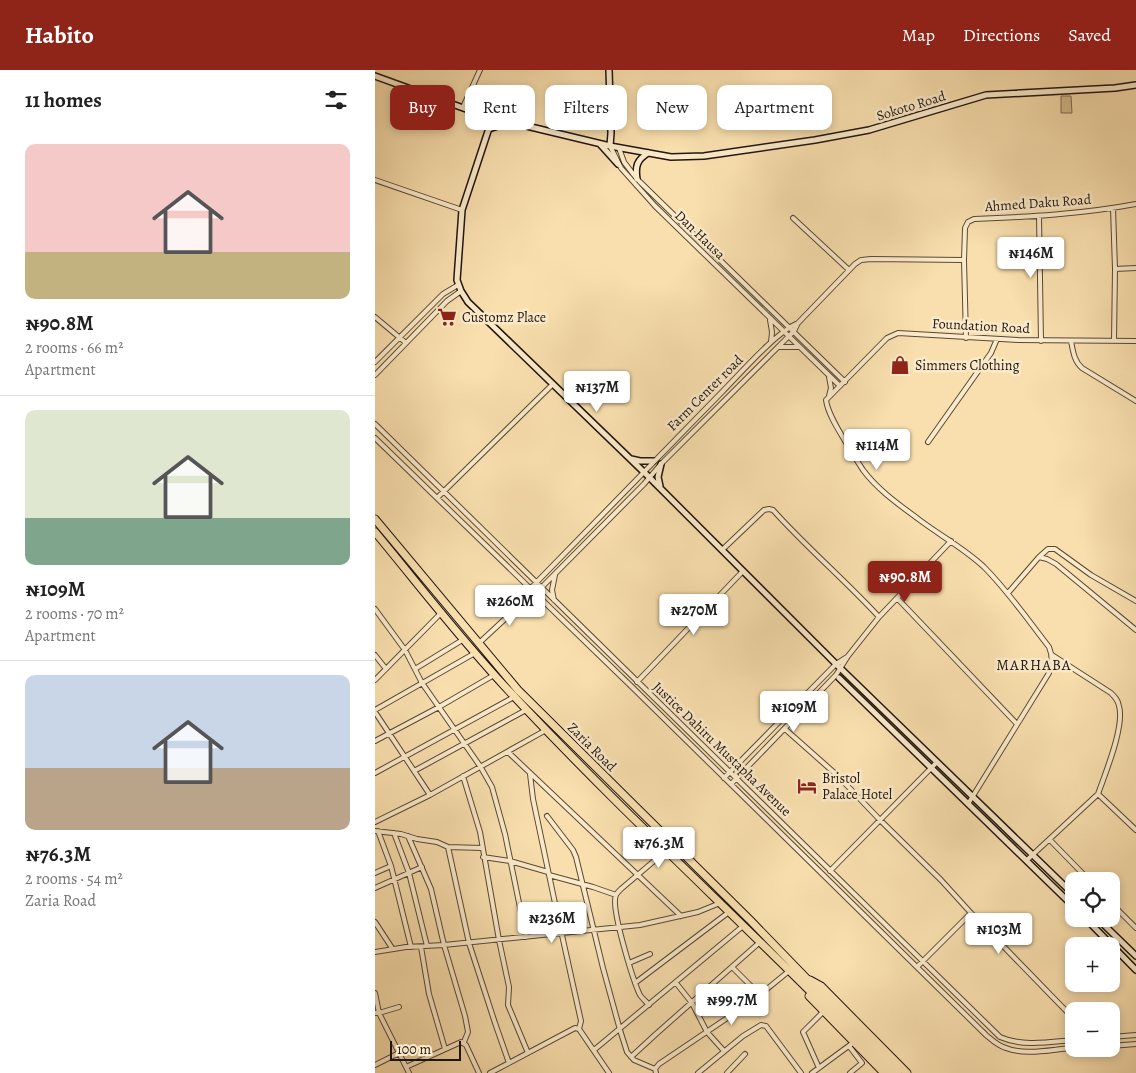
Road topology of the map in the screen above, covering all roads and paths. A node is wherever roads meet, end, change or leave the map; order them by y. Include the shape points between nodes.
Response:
1 (480, 70) edge
2 (609, 70) edge
3 (375, 76) edge
4 (474, 85) edge
5 (1136, 85) edge
6 (465, 108) edge
7 (535, 128) edge
8 (488, 130) edge
9 (611, 133) junction
10 (599, 143) junction
11 (611, 146) junction
12 (619, 148) junction
13 (648, 153) junction
14 (619, 164) junction
15 (637, 178) junction
16 (375, 180) edge
17 (1136, 204) edge
18 (1113, 208) junction
19 (462, 210) junction
20 (1039, 216) junction
21 (793, 218) dead end
22 (963, 260) junction
23 (1136, 268) edge
24 (1115, 269) junction
25 (849, 270) junction
26 (458, 285) junction
27 (461, 292) junction
28 (375, 317) edge
29 (769, 318) junction
30 (798, 323) junction
31 (790, 326) junction
32 (783, 332) junction
33 (794, 332) junction
34 (399, 337) junction
35 (789, 337) junction
36 (966, 338) junction
37 (997, 339) junction
38 (1041, 341) junction
39 (1071, 341) junction
40 (1114, 341) junction
41 (1136, 341) edge
42 (406, 343) junction
43 (770, 344) junction
44 (778, 347) junction
45 (799, 347) junction
46 (375, 362) edge
47 (375, 375) edge
48 (829, 376) junction
49 (845, 382) junction
50 (553, 384) junction
51 (840, 386) junction
52 (829, 396) junction
53 (1136, 401) edge
54 (375, 424) edge
55 (375, 438) edge
56 (928, 442) dead end
57 (629, 458) junction
58 (653, 461) junction
59 (661, 464) junction
60 (643, 472) junction
61 (650, 478) junction
62 (663, 491) junction
63 (444, 492) junction
64 (437, 498) junction
65 (375, 519) edge
66 (377, 536) edge
67 (951, 541) junction
68 (722, 550) junction
69 (1039, 558) junction
70 (743, 571) junction
71 (555, 574) junction
72 (536, 583) junction
73 (541, 588) junction
74 (530, 589) junction
75 (535, 594) junction
76 (1007, 594) junction
77 (527, 595) junction
78 (897, 598) junction
79 (554, 600) junction
80 (1136, 601) edge
81 (375, 610) edge
82 (442, 612) junction
83 (879, 617) junction
84 (1136, 630) edge
85 (464, 639) junction
86 (479, 644) junction
87 (405, 650) junction
88 (475, 653) junction
89 (375, 655) edge
90 (1052, 655) junction
91 (848, 656) junction
92 (837, 664) junction
93 (841, 668) junction
94 (386, 669) junction
95 (415, 669) junction
96 (494, 675) junction
97 (839, 678) dead end
98 (375, 680) edge
99 (637, 681) junction
100 (422, 683) junction
101 (631, 686) junction
102 (514, 697) junction
103 (439, 707) junction
104 (527, 710) junction
105 (375, 711) edge
106 (1017, 724) junction
107 (454, 729) junction
108 (785, 729) junction
109 (546, 730) junction
110 (389, 733) junction
111 (375, 741) edge
112 (465, 744) junction
113 (508, 752) junction
114 (405, 757) junction
115 (937, 762) junction
116 (480, 766) junction
117 (931, 768) junction
118 (414, 771) junction
119 (731, 772) junction
120 (375, 773) edge
121 (530, 774) junction
122 (463, 776) junction
123 (724, 778) junction
124 (737, 778) junction
125 (731, 784) junction
126 (1097, 794) junction
127 (430, 796) junction
128 (973, 798) junction
129 (968, 804) junction
130 (547, 816) dead end
131 (880, 820) junction
132 (375, 822) edge
133 (1136, 830) edge
134 (377, 831) edge
135 (394, 833) junction
136 (408, 836) junction
137 (1050, 840) junction
138 (448, 847) junction
139 (481, 848) junction
140 (667, 850) junction
141 (1033, 855) junction
142 (483, 856) junction
143 (1027, 860) junction
144 (510, 861) junction
145 (391, 866) junction
146 (422, 867) junction
147 (830, 871) junction
148 (1081, 872) edge
149 (375, 873) edge
150 (409, 873) junction
151 (549, 874) junction
152 (639, 875) junction
153 (825, 876) junction
154 (395, 879) junction
155 (583, 885) junction
156 (1065, 886) edge
157 (375, 888) edge
158 (616, 895) junction
159 (1065, 898) edge
160 (720, 903) junction
161 (729, 912) junction
162 (1120, 912) edge
163 (971, 913) junction
164 (681, 916) junction
165 (375, 922) edge
166 (743, 926) junction
167 (619, 927) junction
168 (1094, 927) edge
169 (1106, 927) edge
170 (1136, 928) edge
171 (593, 930) junction
172 (561, 934) junction
173 (526, 937) junction
174 (499, 940) junction
175 (760, 942) junction
176 (469, 943) junction
177 (444, 945) junction
178 (427, 946) junction
179 (411, 947) junction
180 (421, 947) junction
181 (392, 948) junction
182 (375, 952) edge
183 (650, 954) dead end
184 (1136, 957) edge
185 (923, 961) junction
186 (629, 963) junction
187 (1130, 964) junction
188 (732, 967) junction
189 (917, 967) junction
190 (789, 970) junction
191 (1136, 970) edge
192 (804, 981) junction
193 (635, 983) junction
194 (676, 983) junction
195 (812, 989) junction
196 (375, 993) edge
197 (759, 995) junction
198 (692, 1003) junction
199 (649, 1005) junction
200 (399, 1007) dead end
201 (824, 1011) junction
202 (1065, 1011) edge
203 (377, 1013) edge
204 (579, 1029) junction
205 (620, 1030) junction
206 (707, 1032) junction
207 (1136, 1035) edge
208 (1120, 1036) edge
209 (1010, 1041) junction
210 (1065, 1041) edge
211 (464, 1042) junction
212 (851, 1044) junction
213 (1136, 1044) edge
214 (1120, 1045) edge
215 (445, 1049) junction
216 (1007, 1049) junction
217 (1065, 1049) edge
218 (594, 1050) junction
219 (724, 1051) junction
220 (399, 1053) junction
221 (528, 1053) junction
222 (745, 1054) dead end
223 (631, 1057) junction
224 (509, 1063) junction
225 (375, 1065) edge
226 (406, 1067) junction
227 (819, 1068) junction
228 (656, 1071) edge
229 (409, 1073) edge
230 (479, 1073) edge
231 (490, 1073) edge
232 (609, 1073) edge
233 (698, 1073) edge
234 (727, 1073) edge
235 (801, 1073) edge
236 (812, 1073) edge
237 (850, 1073) edge
238 (884, 1073) edge
239 (891, 1073) edge
240 (898, 1073) edge
241 (907, 1073) edge

1 - 4 street
2 - 9 street
3 - 6 street, Sokoto Road
5 - 13 street, Sokoto Road via 991,94 869,130 815,140 705,156 671,157
7 - 10 street, Sokoto Road
8 - 19 street
9 - 11 street
9 - 12 street
10 - 11 street, Sokoto Road
10 - 14 street
11 - 12 street, Sokoto Road
11 - 14 street, Dan Hausa
12 - 13 street, Sokoto Road
12 - 15 street, Dan Hausa
13 - 15 street via 637,162
14 - 29 street, Dan Hausa via 655,206
15 - 31 street, Dan Hausa
16 - 19 street
17 - 18 street, Ahmed Daku Road
18 - 20 street, Ahmed Daku Road
18 - 24 street
19 - 26 street
20 - 22 street, Ahmed Daku Road via 974,219 965,228
20 - 38 street
21 - 25 street
22 - 25 street via 871,259 861,260
22 - 36 street, Ahmed Daku Road
23 - 24 street
24 - 40 street
25 - 30 street
26 - 27 street
26 - 34 street via 443,294
27 - 42 street via 447,301
27 - 50 street
28 - 34 street
29 - 32 street, Dan Hausa
29 - 43 street
30 - 31 street
30 - 33 street
31 - 32 street, Farm Center road
31 - 33 street, Dan Hausa
32 - 35 street, Dan Hausa
32 - 43 street, Farm Center road
33 - 35 street
33 - 49 street, Dan Hausa
34 - 42 street
34 - 46 street
35 - 44 street
35 - 45 street, Dan Hausa
36 - 37 street, Foundation Road
36 - 49 street, Foundation Road via 893,334
37 - 38 street, Foundation Road
37 - 56 street via 991,353
38 - 39 street, Foundation Road
39 - 40 street, Foundation Road
39 - 53 street via 1082,368
40 - 41 street, Foundation Road
42 - 47 street
43 - 58 street, Farm Center road
44 - 45 street
44 - 59 street
45 - 48 street, Dan Hausa
48 - 51 street, Dan Hausa
48 - 52 street
49 - 51 street, Foundation Road
50 - 57 street
50 - 63 street
51 - 52 street, Foundation Road
52 - 67 street via 827,406 864,471 877,486
54 - 63 street, Justice Dahiru Mustapha Avenue
55 - 64 street
57 - 58 street
57 - 60 street
58 - 60 street, Farm Center road
59 - 61 street
59 - 62 street via 658,481
60 - 61 street
60 - 72 street, Farm Center road
61 - 62 street
61 - 71 street
62 - 68 street
63 - 64 street
63 - 72 street, Justice Dahiru Mustapha Avenue
64 - 74 street
65 - 86 highway, Zaria Road
66 - 82 highway, Zaria Road
67 - 76 street via 985,568
67 - 78 street
68 - 70 street
68 - 83 street via 764,510 773,510 799,540
69 - 76 street
69 - 80 street via 1048,549 1055,549
69 - 84 street via 1056,564
70 - 92 street
70 - 99 street
71 - 73 street
71 - 79 street
72 - 73 street, Justice Dahiru Mustapha Avenue
72 - 74 street, Farm Center road
73 - 75 street
73 - 79 street, Justice Dahiru Mustapha Avenue
74 - 75 street
74 - 77 street, Farm Center road
75 - 77 street
75 - 101 street
76 - 90 street
77 - 86 street, Farm Center road
78 - 83 street
78 - 106 street
79 - 99 street, Justice Dahiru Mustapha Avenue
81 - 87 street
82 - 85 highway, Zaria Road
82 - 87 street
83 - 91 street
85 - 88 highway, Zaria Road
85 - 95 street
86 - 192 highway, Zaria Road via 542,715 751,921
87 - 94 street
87 - 95 street
88 - 96 highway, Zaria Road
88 - 100 street
89 - 94 street
90 - 106 street via 1049,672
90 - 126 street via 1111,693 1119,704 1117,737
91 - 92 street
91 - 93 street
92 - 93 street
92 - 119 street
93 - 108 street
93 - 115 street
94 - 98 street
95 - 100 street
96 - 102 highway, Zaria Road
96 - 103 street
97 - 117 street
99 - 101 street
99 - 119 street, Justice Dahiru Mustapha Avenue
100 - 103 street
100 - 105 street
101 - 123 street
102 - 104 highway, Zaria Road
102 - 107 street
103 - 107 street
103 - 110 street
104 - 109 highway, Zaria Road
104 - 112 street
105 - 110 street
106 - 128 street
107 - 112 street
107 - 114 street
108 - 124 street
108 - 131 street via 838,776
109 - 113 street
109 - 140 highway, Zaria Road
110 - 111 street
110 - 114 street
112 - 116 street
112 - 118 street
113 - 116 street
113 - 121 street
114 - 118 street
114 - 120 street
115 - 117 street
115 - 128 street
116 - 122 street
116 - 144 street via 495,794
117 - 129 street
117 - 131 street
118 - 127 street
119 - 123 street
119 - 124 street, Justice Dahiru Mustapha Avenue
121 - 151 street
121 - 152 street
122 - 127 street
122 - 139 street via 476,816
123 - 125 street
124 - 125 street
124 - 147 street, Justice Dahiru Mustapha Avenue
125 - 153 street
126 - 133 street
126 - 137 street
127 - 132 street
128 - 129 street
128 - 141 street
129 - 143 street
130 - 155 street via 573,850
131 - 147 street
131 - 163 street
134 - 135 street
134 - 145 street
135 - 136 street
135 - 150 street
136 - 138 street via 440,842
136 - 146 street
137 - 141 street
137 - 148 street
138 - 139 street
138 - 176 street
139 - 142 street
140 - 152 street
140 - 160 highway, Zaria Road
141 - 143 street
141 - 156 street
142 - 144 street
142 - 174 street
143 - 159 street
144 - 151 street
144 - 173 street
145 - 149 street
145 - 154 street
146 - 150 street
146 - 177 street via 431,889
147 - 153 street
147 - 185 street, Justice Dahiru Mustapha Avenue
150 - 154 street
150 - 178 street
151 - 155 street
151 - 172 street
152 - 158 street
152 - 164 street
153 - 189 street
154 - 157 street
154 - 179 street
155 - 158 street
155 - 171 street
158 - 167 street
160 - 161 highway, Zaria Road
160 - 164 street
161 - 166 highway, Zaria Road
161 - 193 street
162 - 170 street
163 - 185 street
163 - 202 street
164 - 167 street
165 - 181 street
166 - 175 highway, Zaria Road
166 - 194 street
167 - 171 street
167 - 186 street
168 - 187 street
169 - 184 street
171 - 172 street
171 - 205 street
172 - 173 street
172 - 204 street via 581,1020
173 - 174 street
174 - 176 street
174 - 221 street via 509,987 508,1006
175 - 188 street
175 - 190 highway, Zaria Road
176 - 177 street
176 - 224 street
177 - 178 street
177 - 211 street via 465,1016 468,1032
178 - 180 street
179 - 180 street
179 - 181 street
180 - 215 street via 429,994
181 - 182 street
183 - 186 street
184 - 187 street
185 - 189 street
185 - 209 street, Justice Dahiru Mustapha Avenue via 1000,1037
186 - 193 street
187 - 191 street
188 - 197 street
188 - 198 street
189 - 216 street via 986,1035
190 - 192 highway, Zaria Road
190 - 197 street
192 - 195 highway, Zaria Road
192 - 201 highway, Zaria Road via 808,995
192 - 241 highway, Zaria Road via 821,986
193 - 199 street
194 - 198 street
194 - 199 street
195 - 239 highway
195 - 240 highway
196 - 203 street
197 - 206 street
198 - 206 street
198 - 223 street
199 - 205 street
200 - 203 street
201 - 212 highway, Zaria Road
201 - 227 street via 803,1032
203 - 220 street
204 - 218 street
204 - 221 street via 573,1029
205 - 218 street
205 - 223 street
206 - 219 street
206 - 228 street via 659,1064
207 - 208 street
209 - 210 street, Justice Dahiru Mustapha Avenue
209 - 216 street
211 - 215 street
211 - 230 street
212 - 227 street
212 - 237 street via 862,1063
212 - 238 highway, Zaria Road
213 - 214 street
215 - 226 street
216 - 217 street
218 - 232 street
219 - 233 street
219 - 235 street via 763,1025
220 - 225 street
220 - 226 street
221 - 224 street
222 - 234 street
223 - 228 street
224 - 231 street
226 - 229 street
227 - 236 street

